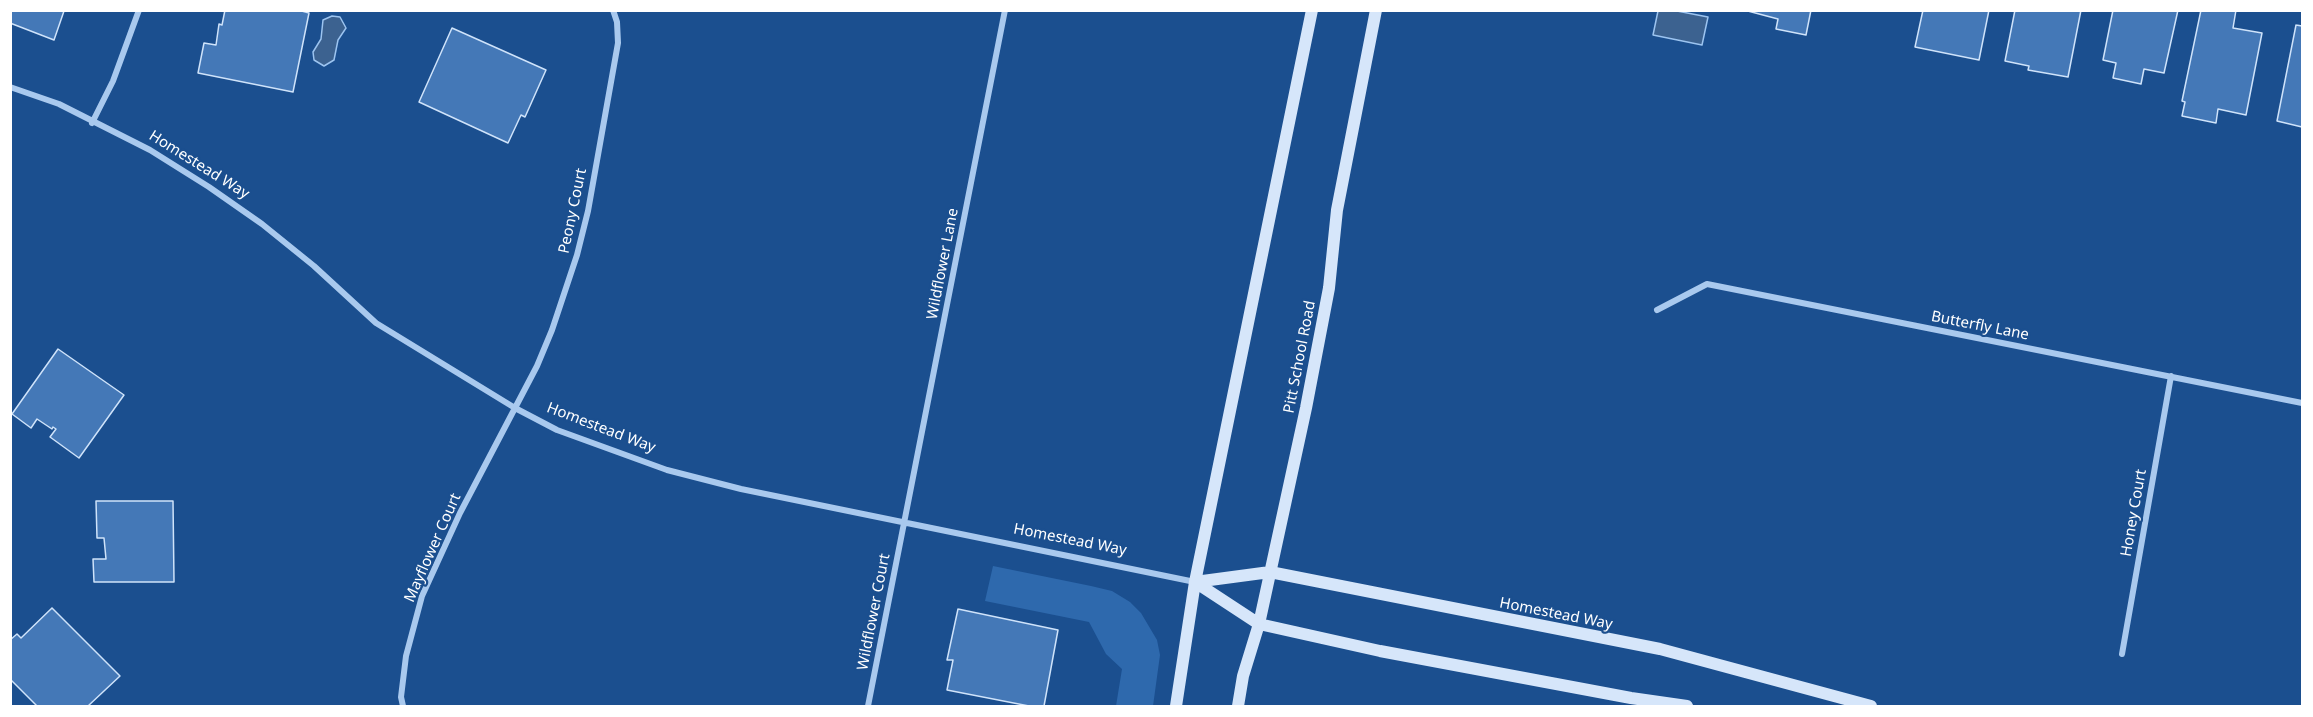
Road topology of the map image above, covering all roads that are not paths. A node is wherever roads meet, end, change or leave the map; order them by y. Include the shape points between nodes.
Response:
1 (139, 10) edge
2 (613, 10) edge
3 (1005, 10) edge
4 (1312, 10) edge
5 (1376, 10) edge
6 (10, 87) edge
7 (92, 123) junction
8 (1657, 310) dead end
9 (2170, 376) junction
10 (2302, 403) edge
11 (515, 408) junction
12 (904, 522) junction
13 (1270, 572) junction
14 (1195, 582) junction
15 (1258, 624) junction
16 (2122, 654) dead end
17 (404, 706) edge
18 (868, 706) edge
19 (1176, 706) edge
20 (1238, 706) edge
21 (1687, 706) edge
22 (1871, 706) edge

1 - 7 street via 113,81
2 - 11 street, Peony Court via 618,43 588,211 552,330
3 - 12 street, Wildflower Lane
4 - 14 street
5 - 13 street, Pitt School Road via 1337,210 1329,288
6 - 7 street, Homestead Way via 59,105
7 - 11 street, Homestead Way via 150,150 209,187 314,266 376,322
8 - 9 street, Butterfly Lane via 1707,284
9 - 10 street, Butterfly Lane
9 - 16 street, Honey Court
11 - 12 street, Homestead Way via 557,430 667,470
11 - 17 street, Mayflower Court via 455,522 422,596 406,656 401,697
12 - 14 street, Homestead Way
12 - 18 street, Wildflower Court
13 - 14 street, Homestead Way
13 - 15 street, Pitt School Road
13 - 22 street, Homestead Way via 1659,649
14 - 15 street, Homestead Way
14 - 19 street
15 - 20 street, Pitt School Road
15 - 21 street, Homestead Way via 1391,653

